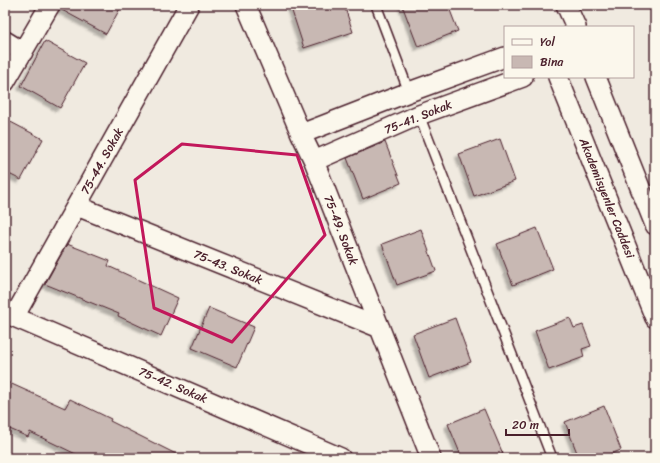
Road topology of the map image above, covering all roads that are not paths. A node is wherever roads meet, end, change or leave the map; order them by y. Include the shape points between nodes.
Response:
1 (50, 5) edge
2 (189, 5) edge
3 (246, 5) edge
4 (376, 5) edge
5 (566, 5) edge
6 (576, 26) edge
7 (5, 41) edge
8 (23, 52) junction
9 (504, 57) edge
10 (520, 78) edge
11 (558, 78) edge
12 (596, 78) edge
13 (5, 82) edge
14 (408, 92) junction
15 (418, 115) junction
16 (301, 134) junction
17 (314, 162) junction
18 (651, 204) edge
19 (76, 206) junction
20 (655, 225) edge
21 (10, 315) edge
22 (655, 318) edge
23 (380, 328) junction
24 (341, 458) edge
25 (431, 458) edge
26 (552, 458) edge

1 - 8 street
2 - 19 street, 75-44. Sokak
3 - 16 street, 75-49. Sokak
4 - 14 lane
5 - 6 street
7 - 8 street
8 - 13 street
9 - 14 street
10 - 15 street, 75-41. Sokak
11 - 22 street, Akademisyenler Caddesi
12 - 18 street
14 - 16 street
15 - 17 street, 75-41. Sokak
15 - 26 lane
16 - 17 street, 75-49. Sokak
17 - 23 street, 75-49. Sokak
18 - 20 street
19 - 21 street, 75-44. Sokak
19 - 23 street, 75-43. Sokak
21 - 24 street, 75-42. Sokak
23 - 25 street, 75-49. Sokak

